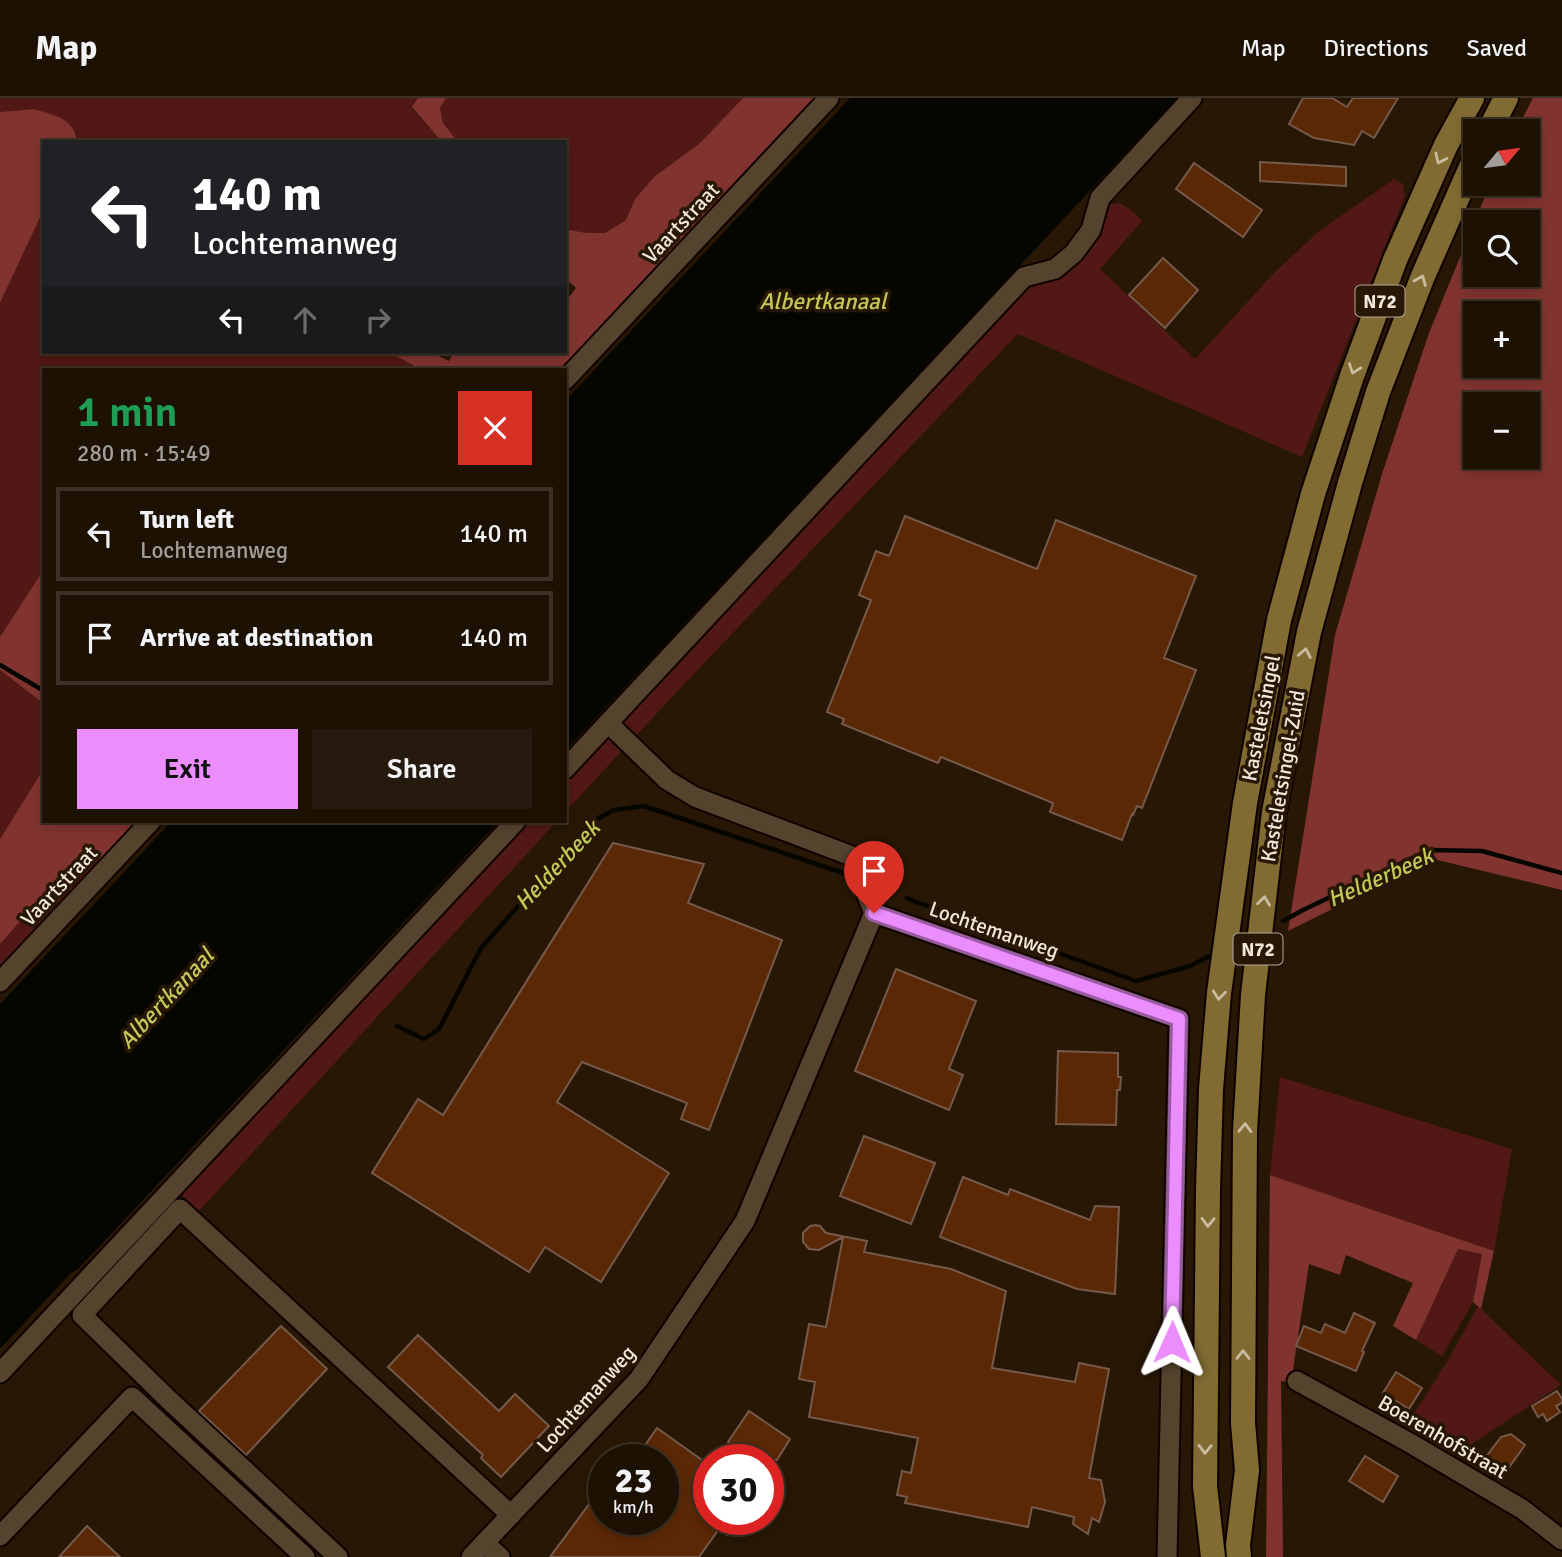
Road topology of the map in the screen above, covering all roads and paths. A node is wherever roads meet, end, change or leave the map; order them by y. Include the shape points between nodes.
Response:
1 (829, 98) edge
2 (1192, 98) edge
3 (1472, 98) edge
4 (1506, 98) edge
5 (1495, 119) edge
6 (1463, 185) edge
7 (567, 378) edge
8 (608, 723) junction
9 (567, 767) edge
10 (149, 823) edge
11 (514, 823) edge
12 (874, 913) junction
13 (0, 982) edge
14 (0, 1373) edge
15 (1297, 1381) dead end
16 (511, 1515) junction
17 (0, 1536) edge
18 (1562, 1540) edge
19 (477, 1550) edge
20 (305, 1557) edge
21 (338, 1557) edge
22 (500, 1557) edge
23 (1167, 1557) edge
24 (1213, 1557) edge
25 (1239, 1557) edge

1 - 7 street, Vaartstraat
2 - 8 street via 1100,198 1091,230 1074,253 1055,269 1024,277
3 -> 24 main road, Kasteletsingel / N72 via 1395,260 1352,376 1279,620 1245,803 1211,1089 1205,1486
4 - 5 main road
25 -> 6 main road, Kasteletsingel-Zuid / N72 via 1247,1470 1243,1423 1245,1131 1253,995 1274,812 1309,632 1350,483 1378,392
8 - 9 street
8 - 12 street via 667,780 695,797 872,866 874,876 867,896
10 - 13 street, Vaartstraat
11 - 14 street
12 - 16 street, Lochtemanweg via 745,1221 639,1379
12 - 23 street, Lochtemanweg via 1179,1019
15 - 18 street, Boerenhofstraat via 1522,1509
16 - 19 street, Lochtemanweg
16 - 21 street via 180,1209 82,1315
17 - 20 street via 132,1397
19 - 22 street, Lochtemanweg

